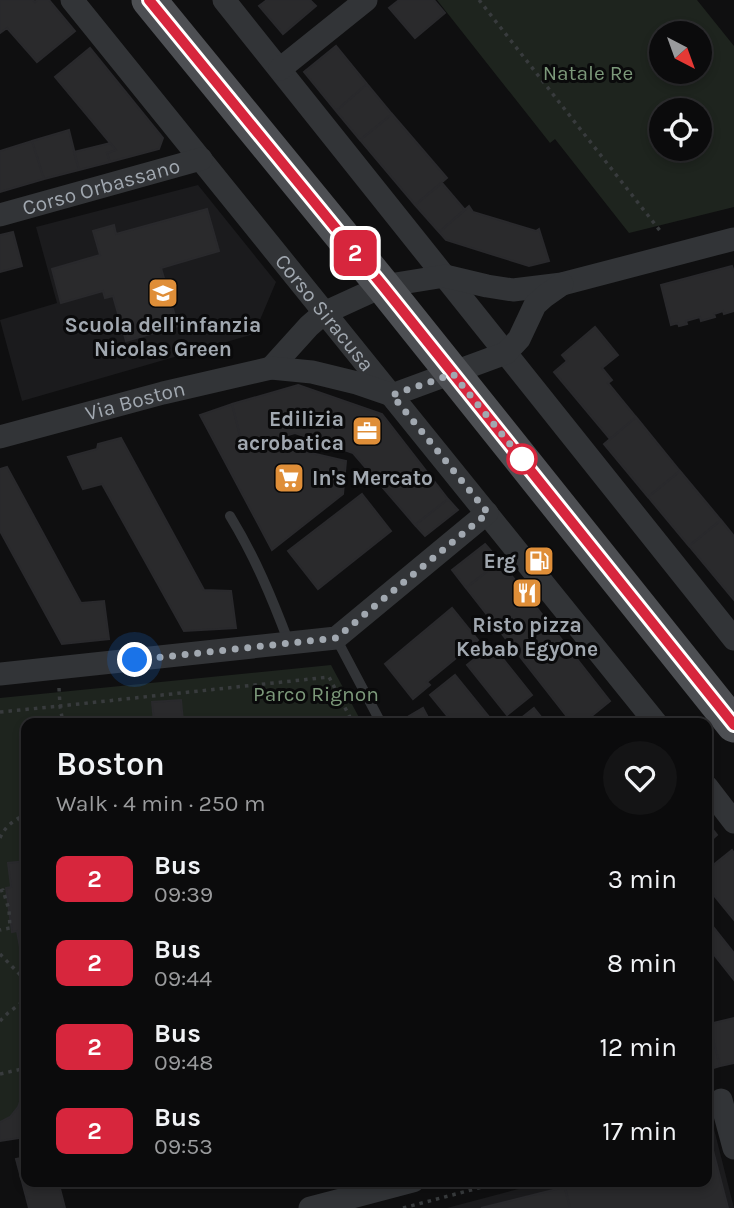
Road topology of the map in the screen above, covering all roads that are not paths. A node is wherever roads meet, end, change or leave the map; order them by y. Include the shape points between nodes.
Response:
1 (72, 0) edge
2 (149, 0) edge
3 (224, 0) edge
4 (366, 0) edge
5 (280, 69) junction
6 (201, 159) junction
7 (0, 215) edge
8 (733, 240) edge
9 (445, 276) junction
10 (562, 284) junction
11 (383, 286) junction
12 (324, 313) junction
13 (506, 353) junction
14 (271, 368) junction
15 (453, 374) junction
16 (392, 395) junction
17 (0, 437) edge
18 (488, 513) junction
19 (230, 516) dead end
20 (336, 638) junction
21 (734, 639) edge
22 (289, 643) junction
23 (0, 674) edge
24 (378, 718) edge
25 (652, 718) edge
26 (734, 725) edge
27 (712, 793) edge
28 (734, 822) edge
29 (721, 1100) edge
30 (734, 1148) edge
31 (390, 1187) edge
32 (310, 1208) edge

1 - 6 street, Corso Siracusa
2 - 11 main road
3 - 5 street
4 - 5 street
5 - 9 street
6 - 7 street, Corso Orbassano
6 - 12 street, Corso Siracusa
8 - 10 street
9 - 10 street via 513,290
9 - 11 street
9 - 13 street
10 - 13 street via 535,305 519,339
11 - 12 street
11 - 15 main road
12 - 14 street
12 - 16 street, Corso Siracusa
13 - 15 street
13 - 21 street
14 - 16 street, Via Boston via 312,372
14 - 17 street, Via Boston
15 - 16 street
15 - 26 main road
16 - 18 street, Corso Siracusa
18 - 20 street
18 - 25 street, Corso Siracusa
19 - 22 lane via 269,589
20 - 22 street
20 - 24 lane
22 - 23 street
27 - 28 street
29 - 30 street
31 - 32 street

